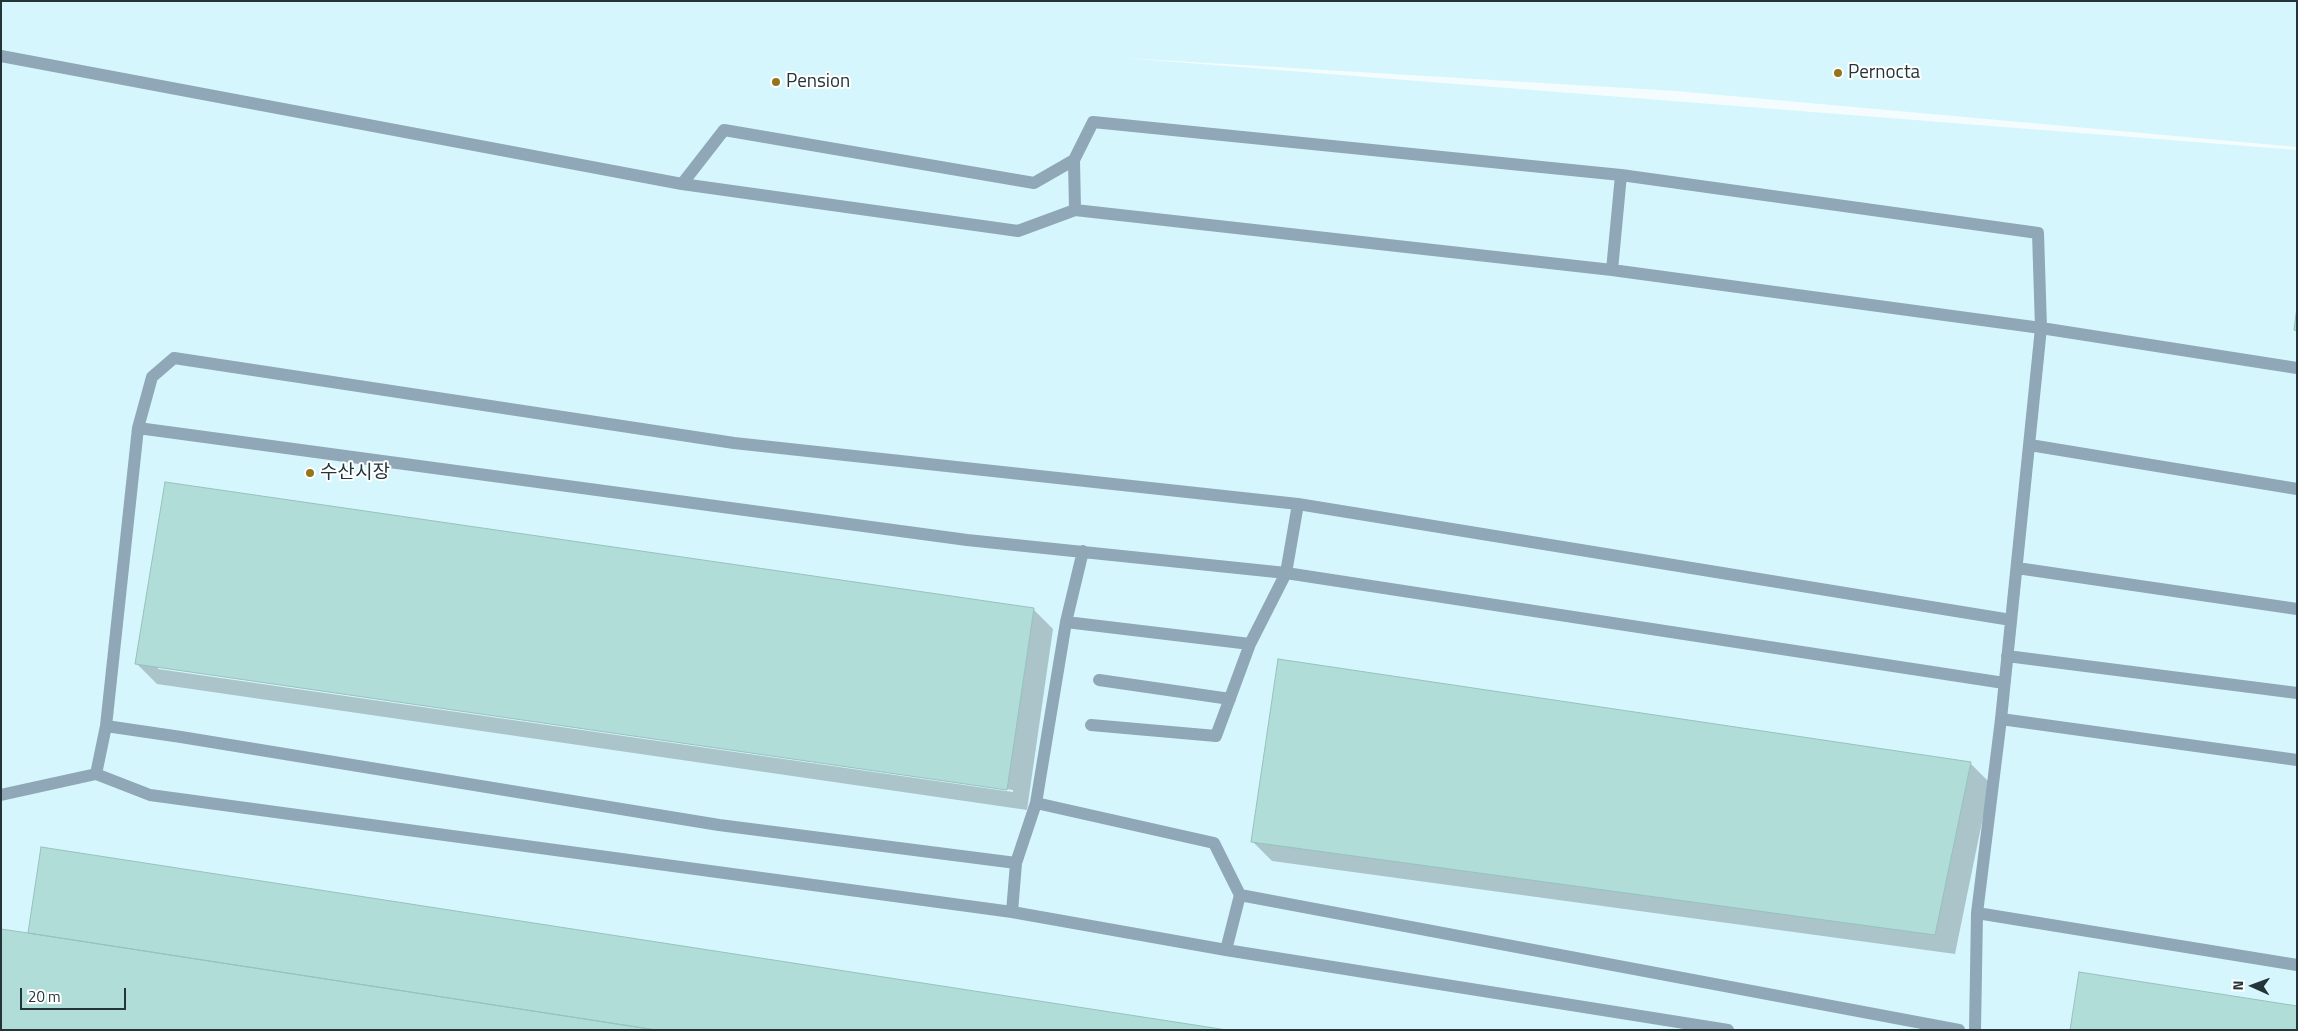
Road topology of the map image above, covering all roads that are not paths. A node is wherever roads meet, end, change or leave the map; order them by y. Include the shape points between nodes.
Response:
1 (1, 56) edge
2 (1074, 160) junction
3 (1621, 175) junction
4 (682, 184) junction
5 (1075, 210) junction
6 (1612, 270) junction
7 (2041, 328) junction
8 (2297, 368) edge
9 (138, 428) junction
10 (2030, 445) junction
11 (2297, 489) edge
12 (1298, 504) junction
13 (1084, 551) junction
14 (2016, 568) junction
15 (1286, 573) junction
16 (2297, 609) edge
17 (2011, 620) junction
18 (1066, 622) junction
19 (1250, 644) junction
20 (2007, 656) junction
21 (1099, 680) dead end
22 (2004, 683) junction
23 (2297, 694) edge
24 (1230, 699) junction
25 (2001, 719) junction
26 (1091, 725) dead end
27 (106, 726) junction
28 (2297, 760) edge
29 (96, 774) junction
30 (1, 795) edge
31 (1036, 803) junction
32 (1016, 863) junction
33 (1240, 895) junction
34 (1012, 912) junction
35 (1977, 913) junction
36 (1226, 950) junction
37 (2297, 965) edge
38 (1728, 1030) edge
39 (1960, 1030) edge
40 (1975, 1030) edge

1 - 4 lane
2 - 3 lane via 1092,122
2 - 4 lane via 1034,183 724,130
2 - 5 lane
3 - 6 lane
3 - 7 lane via 2038,233
4 - 5 lane via 1018,231
5 - 6 lane
6 - 7 lane
7 - 8 lane
7 - 10 lane
9 - 12 lane via 152,377 174,358 734,443
9 - 13 lane via 967,540
9 - 27 lane
10 - 11 lane
10 - 14 lane
12 - 15 lane
12 - 17 lane
13 - 15 lane
13 - 18 lane
14 - 16 lane
14 - 17 lane
15 - 19 lane
15 - 22 lane
17 - 20 lane
18 - 19 lane
18 - 31 lane
19 - 24 lane
20 - 22 lane
20 - 23 lane
21 - 24 lane
22 - 25 lane
24 - 26 lane via 1216,736
25 - 28 lane
25 - 35 lane
27 - 29 lane
27 - 32 lane via 719,825
29 - 30 lane
29 - 34 lane via 150,795
31 - 32 lane
31 - 33 lane via 1214,843
32 - 34 lane
33 - 36 lane
33 - 39 lane
34 - 36 lane
35 - 37 lane
35 - 40 lane
36 - 38 lane

